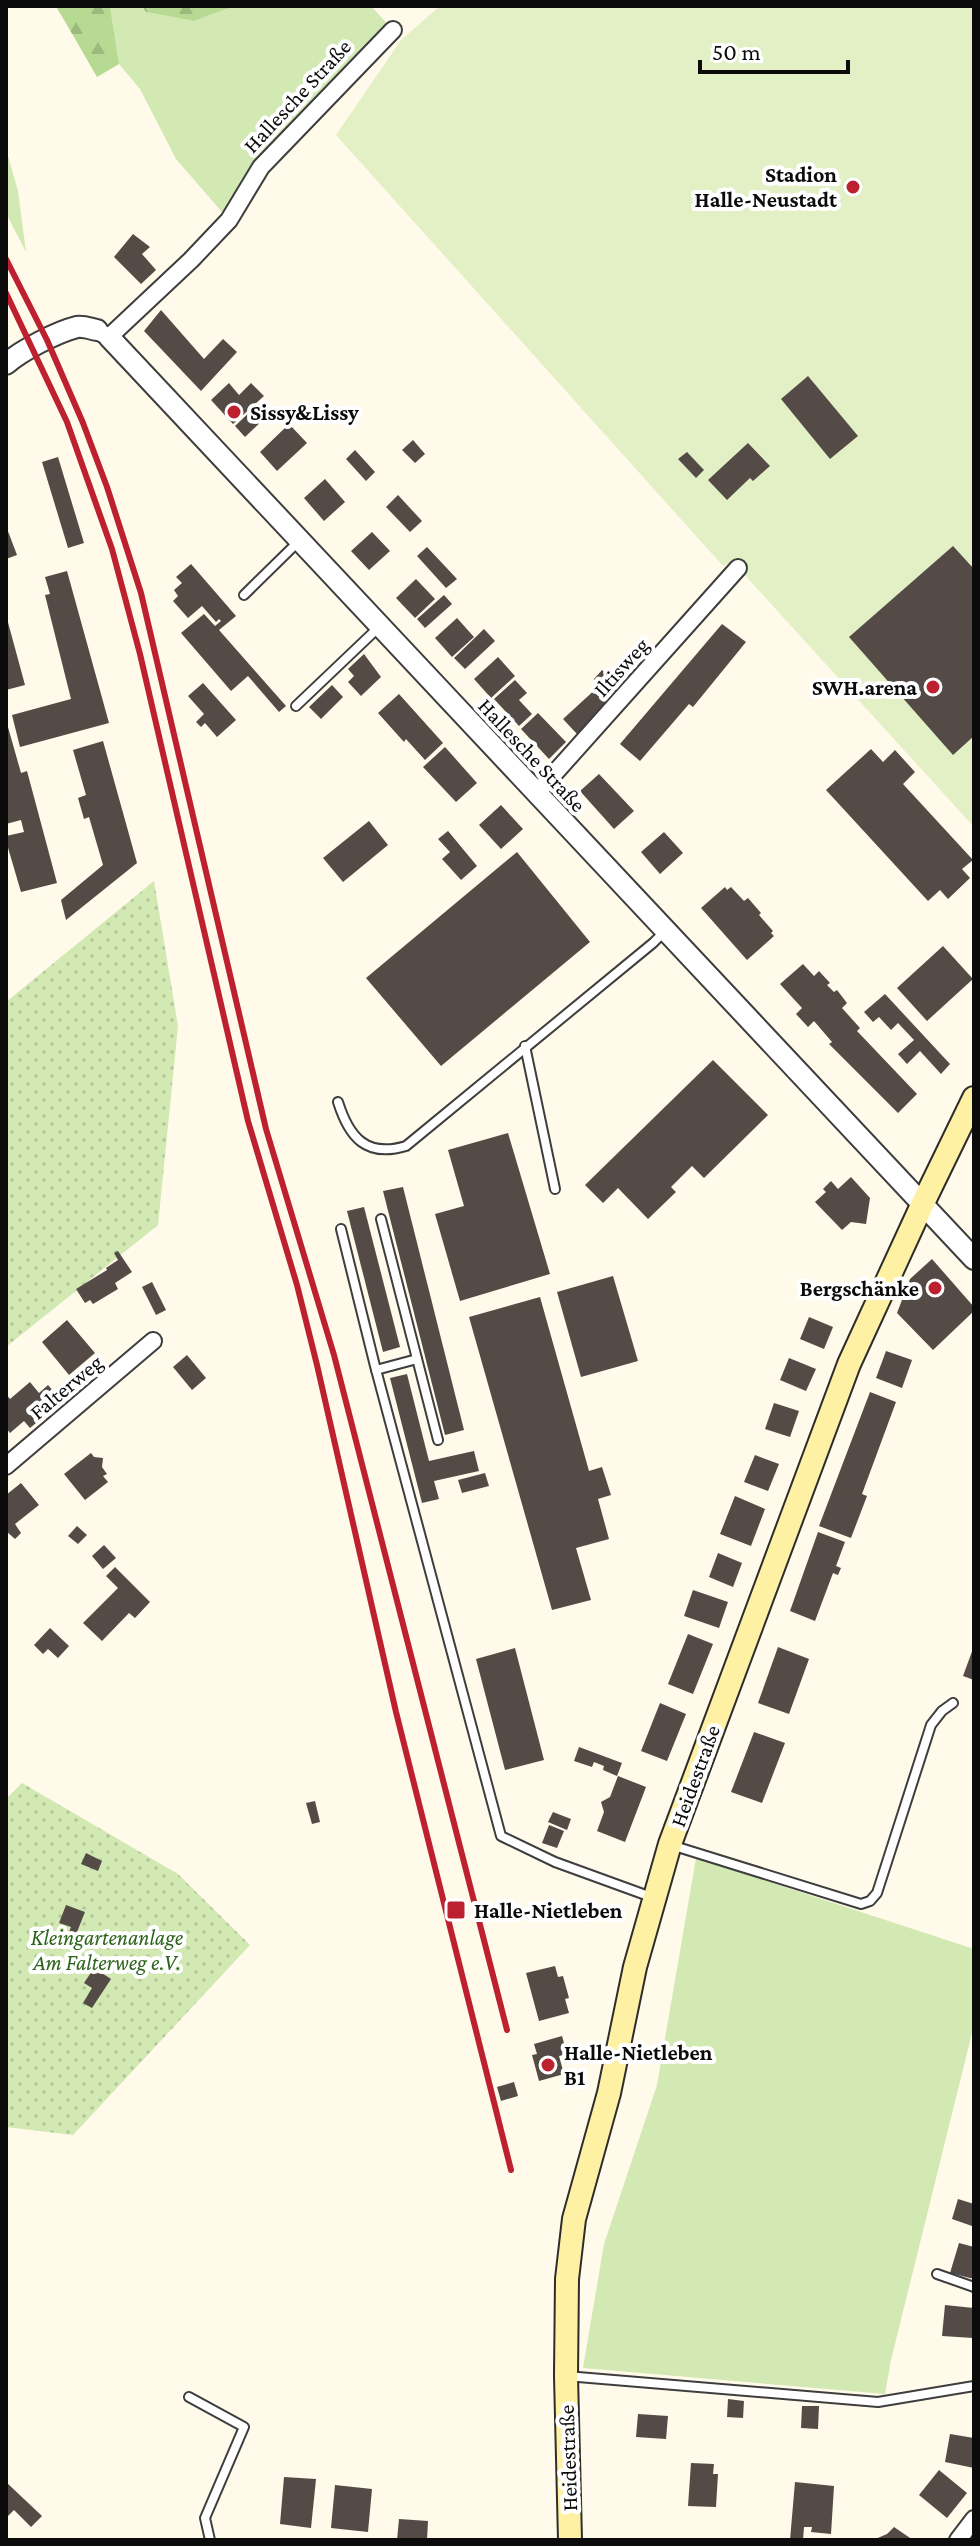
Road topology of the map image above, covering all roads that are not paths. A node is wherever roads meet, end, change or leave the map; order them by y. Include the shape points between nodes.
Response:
1 (393, 30) dead end
2 (103, 334) junction
3 (6, 364) edge
4 (299, 540) junction
5 (738, 568) dead end
6 (244, 595) dead end
7 (380, 626) junction
8 (296, 706) dead end
9 (536, 794) junction
10 (666, 930) junction
11 (525, 1046) junction
12 (974, 1098) edge
13 (338, 1102) dead end
14 (555, 1189) dead end
15 (923, 1203) junction
16 (381, 1219) dead end
17 (341, 1229) dead end
18 (974, 1259) edge
19 (153, 1341) dead end
20 (417, 1359) junction
21 (376, 1370) junction
22 (438, 1440) dead end
23 (6, 1466) edge
24 (953, 1703) dead end
25 (670, 1844) junction
26 (655, 1899) junction
27 (937, 2274) dead end
28 (974, 2287) edge
29 (566, 2376) junction
30 (974, 2386) edge
31 (189, 2397) dead end
32 (974, 2519) edge
33 (210, 2540) edge
34 (570, 2540) edge
35 (958, 2540) edge

1 - 2 street, Hallesche Straße via 261,167 229,220 191,260
2 - 3 street via 85,327 66,332
2 - 4 street, Hallesche Straße
4 - 6 lane
4 - 7 street, Hallesche Straße
5 - 9 street, Iltisweg
7 - 8 lane
7 - 9 street, Hallesche Straße
9 - 10 street, Hallesche Straße
10 - 11 lane
10 - 15 street, Hallesche Straße
11 - 13 lane via 406,1146 393,1150 374,1150 362,1143 343,1121
11 - 14 lane
12 - 15 main road, Heidestraße
15 - 18 street, Hallesche Straße
15 - 25 main road, Heidestraße via 849,1364
16 - 20 lane
17 - 21 lane
19 - 23 street, Falterweg
20 - 21 lane
20 - 22 lane
21 - 26 lane via 501,1836
24 - 25 lane via 931,1725 870,1901 861,1904
25 - 26 main road, Heidestraße
26 - 29 main road, Heidestraße via 574,2219
27 - 28 lane
29 - 30 lane, Heidestraße via 878,2402
29 - 34 main road, Heidestraße
31 - 33 lane via 244,2427 205,2518
32 - 35 street

